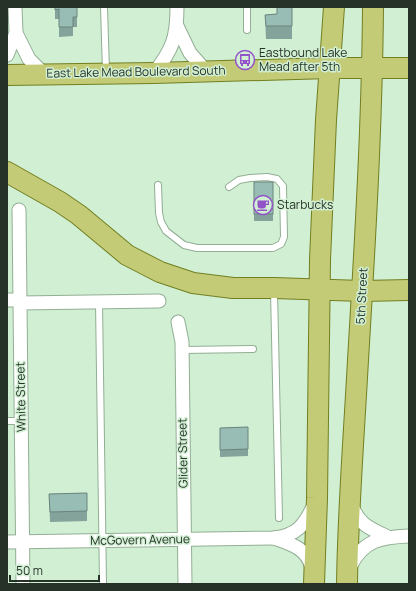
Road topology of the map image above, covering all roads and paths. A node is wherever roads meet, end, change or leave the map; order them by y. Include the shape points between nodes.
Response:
1 (15, 7) edge
2 (104, 7) edge
3 (177, 7) edge
4 (247, 7) edge
5 (334, 7) edge
6 (373, 7) edge
7 (177, 26) junction
8 (247, 30) dead end
9 (16, 33) junction
10 (7, 55) edge
11 (330, 68) junction
12 (372, 68) junction
13 (409, 68) edge
14 (206, 71) junction
15 (154, 72) junction
16 (106, 73) junction
17 (44, 74) junction
18 (7, 75) edge
19 (7, 172) edge
20 (158, 185) dead end
21 (229, 187) dead end
22 (19, 210) dead end
23 (274, 288) junction
24 (320, 289) junction
25 (409, 290) edge
26 (362, 291) junction
27 (15, 301) edge
28 (159, 301) dead end
29 (100, 302) junction
30 (178, 322) dead end
31 (253, 349) dead end
32 (182, 350) junction
33 (7, 421) edge
34 (21, 421) junction
35 (317, 498) junction
36 (350, 500) junction
37 (279, 518) dead end
38 (388, 536) junction
39 (409, 536) edge
40 (274, 538) junction
41 (184, 539) junction
42 (102, 540) junction
43 (7, 542) edge
44 (23, 542) junction
45 (347, 578) edge
46 (314, 579) edge
47 (23, 584) edge
48 (102, 584) edge
49 (185, 584) edge

1 - 9 street
2 - 16 lane
3 - 7 street
4 - 8 lane
5 - 11 main road
6 - 12 main road, 5th Street
7 - 14 street via 190,53
7 - 15 street via 169,53
9 - 10 street
9 - 17 street via 29,59
11 - 12 main road, East Lake Mead Boulevard South
11 - 14 main road, East Lake Mead Boulevard South
11 - 24 main road
12 - 13 main road, East Lake Mead Boulevard South
12 - 26 main road, 5th Street
14 - 15 main road, East Lake Mead Boulevard South
15 - 16 main road, East Lake Mead Boulevard South
16 - 17 main road, East Lake Mead Boulevard South
17 - 18 main road, East Lake Mead Boulevard South
19 - 23 main road via 60,202 127,255 160,272 193,283 233,288
20 - 21 lane via 161,222 166,230 184,245 197,248 273,248 281,244 284,237 283,186 277,179 250,178 239,180
22 - 27 street, White Street
23 - 24 main road
23 - 37 lane
24 - 26 main road
24 - 35 main road
25 - 26 main road
26 - 36 main road, 5th Street
27 - 29 street
27 - 34 street, White Street
28 - 29 street
29 - 42 lane
30 - 32 street, Glider Street
31 - 32 lane
32 - 41 street, Glider Street
33 - 34 lane
34 - 44 street, White Street
35 - 40 street, McGovern Avenue via 307,519 299,528 289,535
35 - 46 main road
36 - 38 street via 356,516 363,524
36 - 45 main road, 5th Street
38 - 39 street
38 - 45 street via 366,545 355,556
40 - 41 street, McGovern Avenue
40 - 46 street, McGovern Avenue via 302,550 309,559
41 - 42 street, McGovern Avenue
41 - 49 street, Glider Street
42 - 44 street, McGovern Avenue
42 - 48 lane
43 - 44 street, McGovern Avenue
44 - 47 street, White Street

